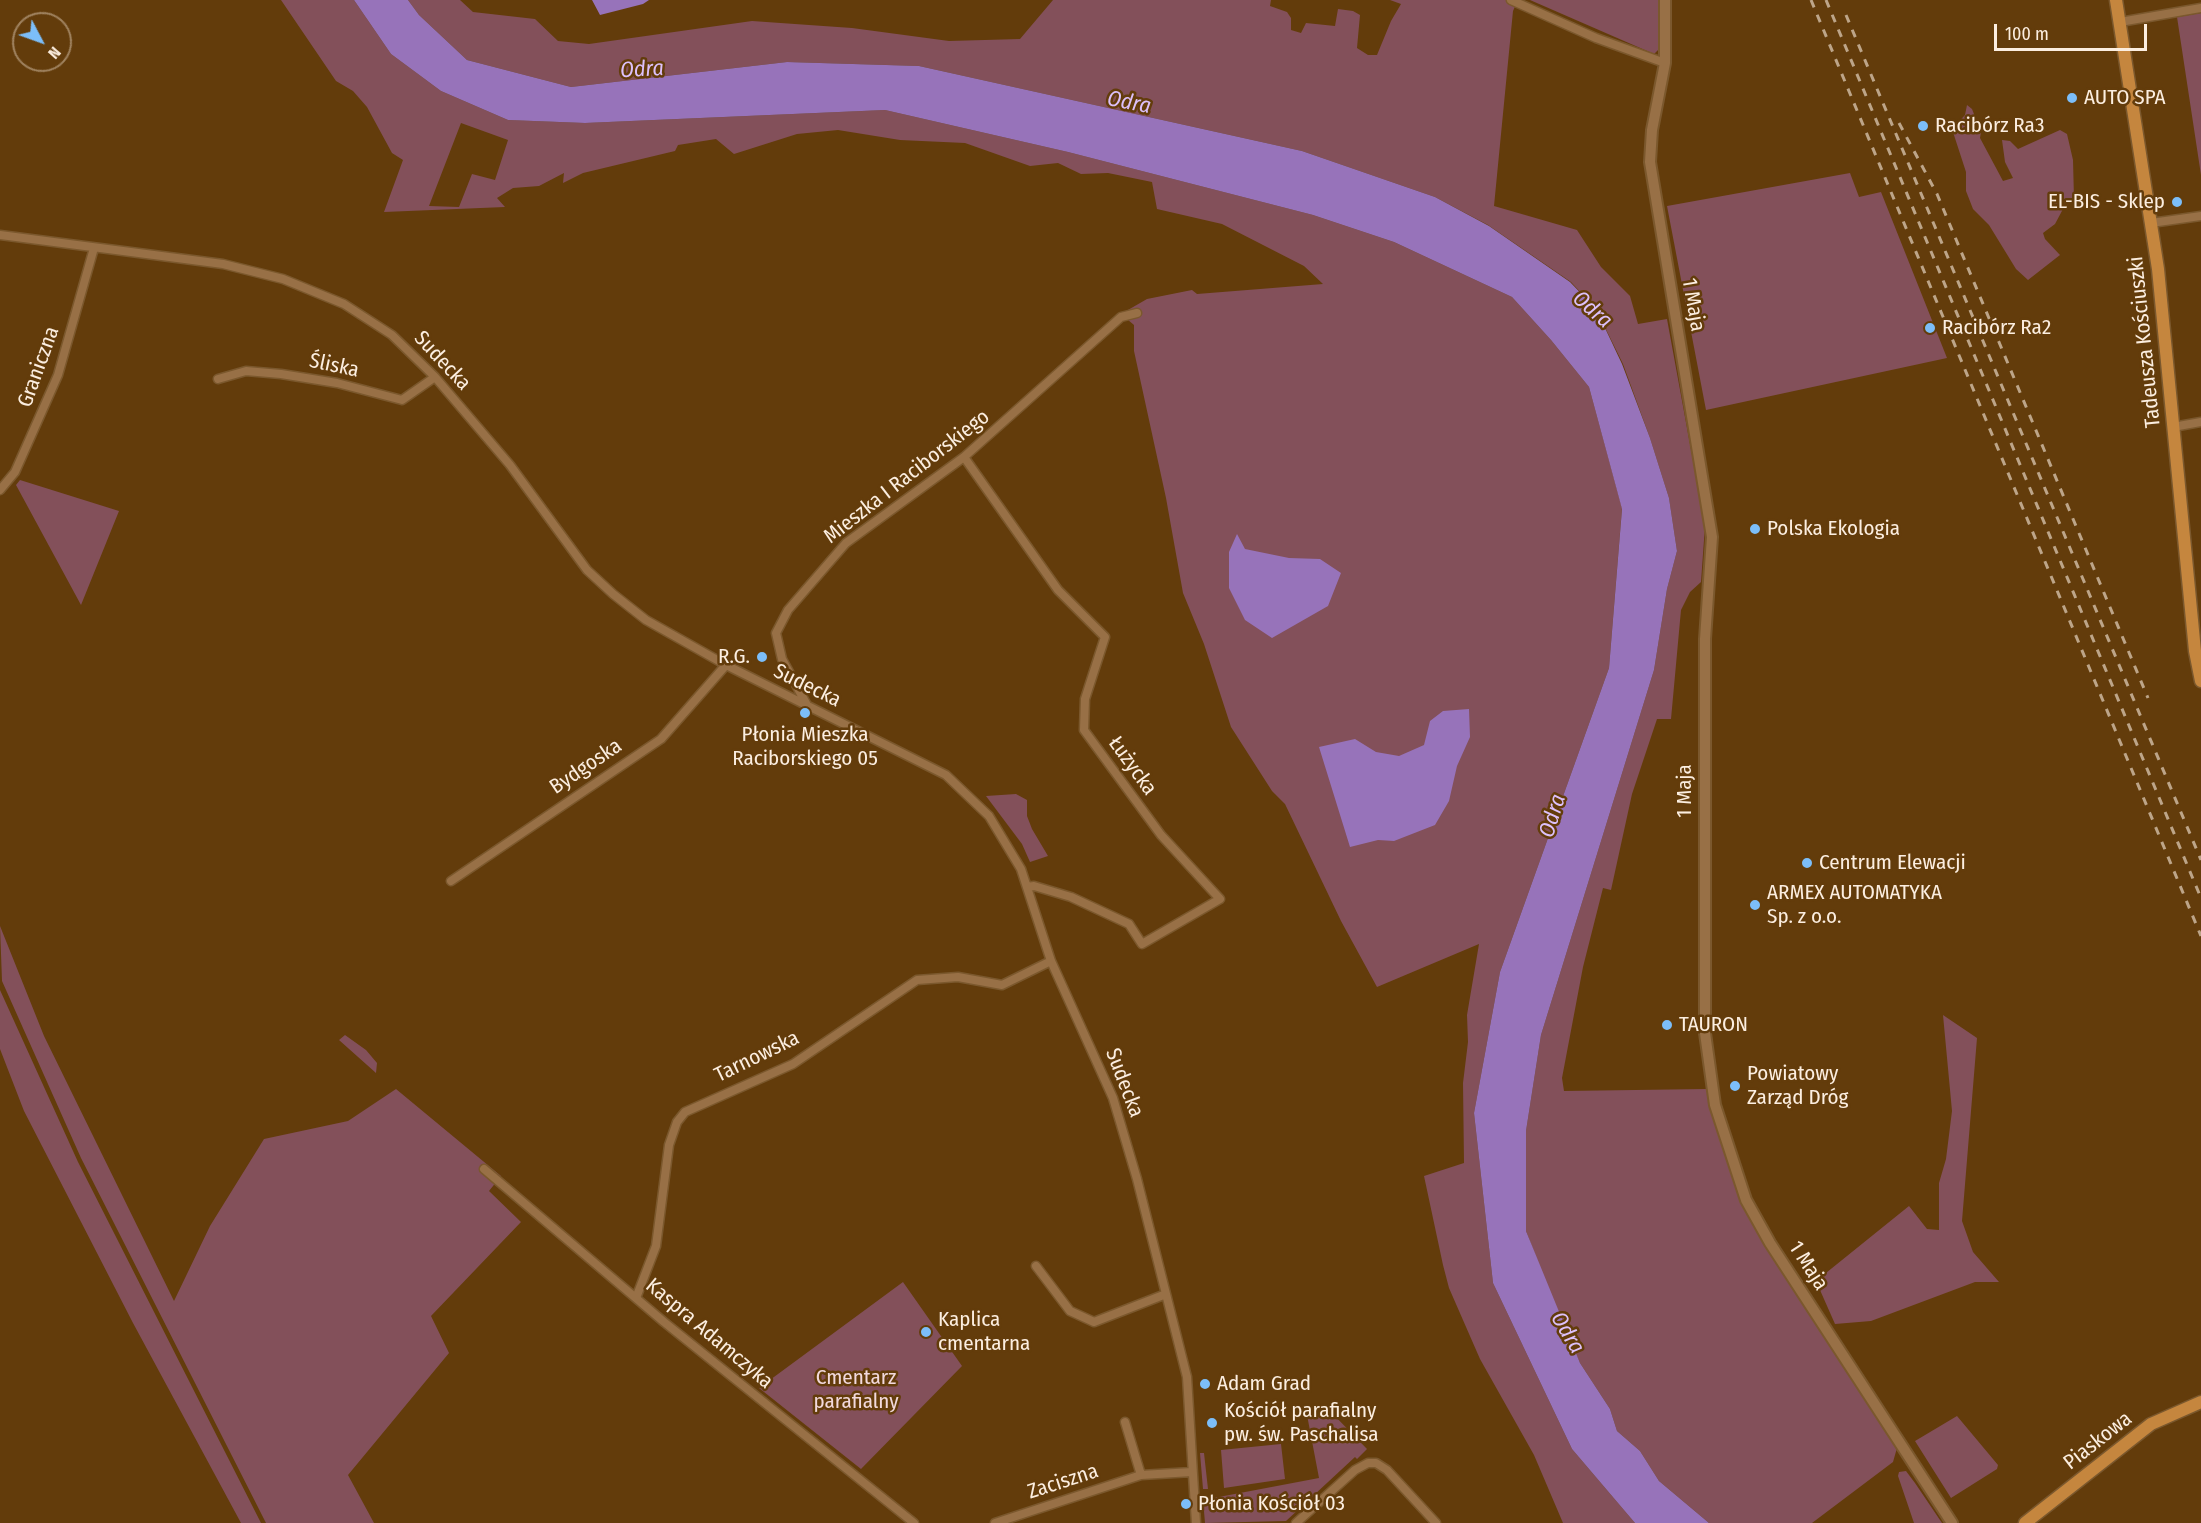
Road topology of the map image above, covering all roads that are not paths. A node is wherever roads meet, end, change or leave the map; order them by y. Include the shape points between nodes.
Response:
1 (1511, 0) edge
2 (1665, 0) edge
3 (2116, 0) edge
4 (2201, 8) edge
5 (2120, 22) junction
6 (1665, 63) junction
7 (2201, 216) edge
8 (2151, 223) junction
9 (0, 236) edge
10 (94, 248) junction
11 (1137, 314) dead end
12 (435, 377) junction
13 (218, 379) dead end
14 (2201, 422) edge
15 (2173, 426) junction
16 (964, 457) junction
17 (0, 490) edge
18 (726, 665) junction
19 (2201, 681) edge
20 (808, 707) junction
21 (451, 881) dead end
22 (1027, 887) junction
23 (1051, 961) junction
24 (484, 1169) dead end
25 (1036, 1266) dead end
26 (1166, 1294) junction
27 (636, 1298) junction
28 (2201, 1402) edge
29 (1125, 1422) dead end
30 (1192, 1472) junction
31 (1141, 1475) junction
32 (914, 1523) edge
33 (995, 1523) edge
34 (1196, 1523) edge
35 (1296, 1523) edge
36 (1436, 1523) edge
37 (1952, 1523) edge
38 (2025, 1523) edge

1 - 6 street
2 - 6 street, 1 Maja
3 - 5 main road, Tadeusza Kościuszki
4 - 5 street
5 - 8 main road, Tadeusza Kościuszki
6 - 37 street, 1 Maja via 1650,162 1712,537 1705,639 1705,1033 1715,1106 1746,1200 1770,1244
7 - 8 street
8 - 15 main road, Tadeusza Kościuszki
9 - 10 street, Sudecka
10 - 12 street, Sudecka via 223,264 283,279 344,304 392,335
10 - 17 street, Graniczna via 58,375 15,472
11 - 16 street, Mieszka I Raciborskiego via 1121,317
12 - 13 street, Śliska via 402,400 281,374 246,371
12 - 18 street, Sudecka via 510,465 588,570 612,594 646,620
14 - 15 street
15 - 19 main road, Tadeusza Kościuszki
16 - 20 street, Mieszka I Raciborskiego via 846,543 788,610 776,633 782,659
16 - 22 street, Łużycka via 1058,590 1105,637 1085,699 1084,730 1161,835 1220,899 1142,944 1129,924 1071,897
18 - 20 street, Sudecka
18 - 21 street, Bydgoska via 661,739
20 - 22 street, Sudecka via 946,775 989,816 1021,869
22 - 23 street, Sudecka
23 - 26 street, Sudecka via 1113,1098
23 - 27 street, Tarnowska via 1002,985 958,977 917,980 793,1064 684,1112 669,1145 656,1246
24 - 27 street, Kaspra Adamczyka
25 - 26 street via 1070,1311 1095,1322
26 - 30 street, Sudecka via 1187,1377
27 - 32 street, Kaspra Adamczyka
28 - 38 main road, Piaskowa via 2151,1424
29 - 31 street
30 - 31 street, Zaciszna
30 - 34 street, Sudecka
31 - 33 street, Zaciszna
35 - 36 street via 1355,1470 1376,1463

